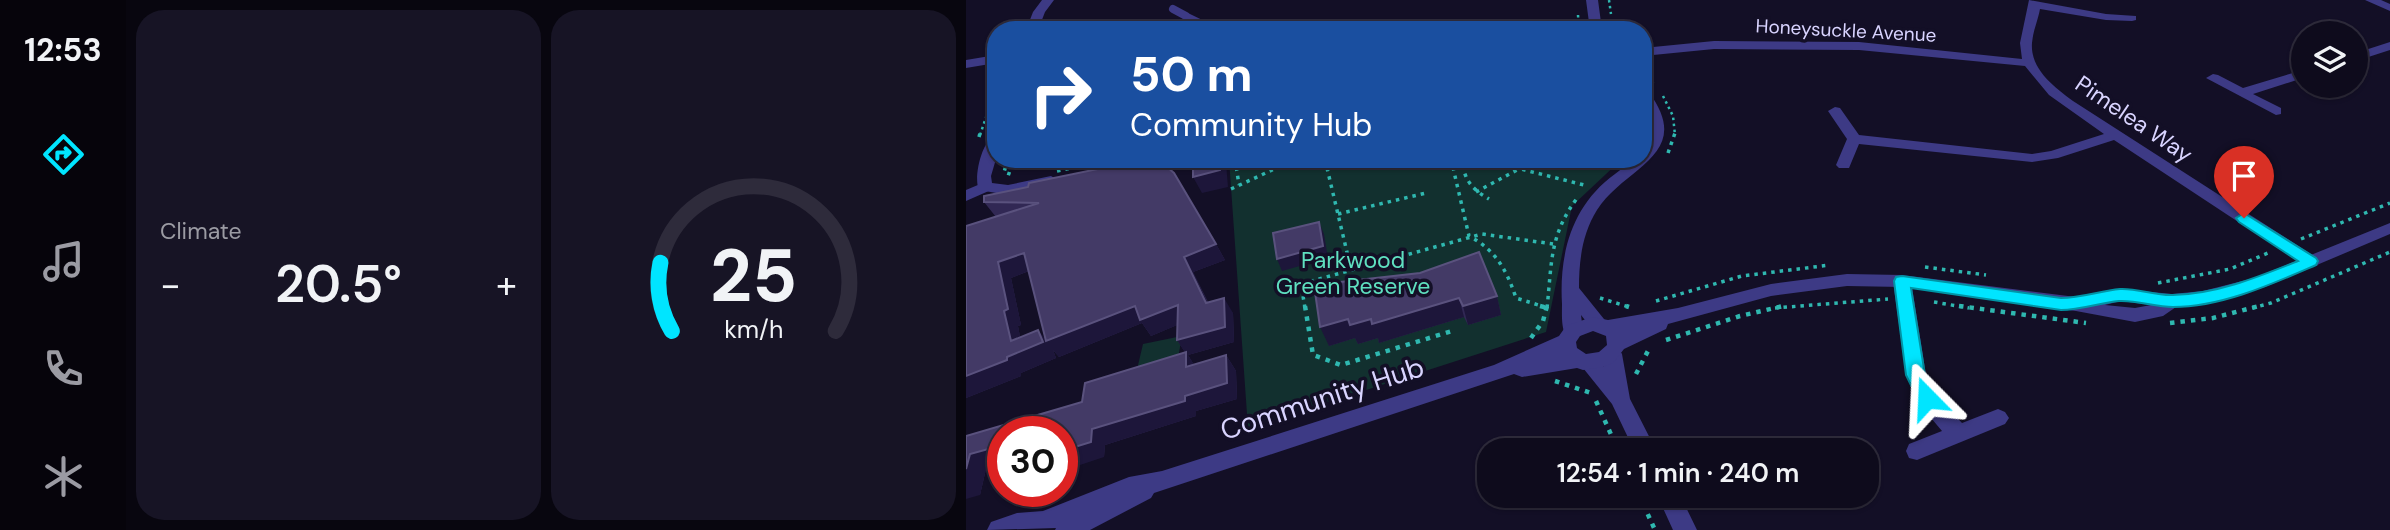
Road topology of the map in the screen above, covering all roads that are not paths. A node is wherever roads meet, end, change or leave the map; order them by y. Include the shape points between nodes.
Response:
1 (1048, 0) edge
2 (2371, 0) edge
3 (1593, 1) edge
4 (2035, 3) edge
5 (2390, 8) edge
6 (1173, 9) dead end
7 (1186, 16) joint
8 (2132, 18) dead end
9 (1036, 21) edge
10 (1198, 21) edge
11 (1595, 21) edge
12 (2390, 46) edge
13 (1652, 52) edge
14 (2368, 53) edge
15 (987, 60) edge
16 (2028, 63) junction
17 (966, 64) edge
18 (2213, 78) dead end
19 (2291, 78) edge
20 (2242, 93) junction
21 (1652, 108) edge
22 (1835, 111) dead end
23 (2276, 111) dead end
24 (2116, 135) junction
25 (1854, 139) junction
26 (1652, 148) edge
27 (987, 165) edge
28 (1844, 165) dead end
29 (1121, 168) edge
30 (1632, 168) edge
31 (1094, 172) edge
32 (1071, 177) edge
33 (985, 187) junction
34 (966, 195) edge
35 (2390, 228) edge
36 (2311, 261) junction
37 (1908, 274) junction
38 (1574, 300) junction
39 (1569, 336) junction
40 (1609, 337) junction
41 (1583, 361) junction
42 (1501, 371) junction
43 (1620, 399) junction
44 (1997, 418) dead end
45 (1958, 434) junction
46 (1639, 438) edge
47 (1917, 451) dead end
48 (1674, 508) edge
49 (1055, 527) edge
50 (999, 530) edge
51 (1685, 530) edge

1 - 9 street
2 - 5 street
3 - 11 street
4 - 8 street
4 - 16 street via 2026,42
6 - 7 lane
7 - 10 street
12 - 14 street
13 - 16 street, Honeysuckle Avenue via 1738,44 1859,46
15 - 17 street
16 - 24 street, Pimelea Way via 2060,98
18 - 20 street
19 - 20 street
20 - 23 street
21 - 26 street via 1659,118 1660,133
22 - 25 street
24 - 25 street via 2032,158
24 - 36 street, Pimelea Way
25 - 28 street
27 - 33 street
29 - 31 street
30 - 38 street via 1602,193 1577,229 1572,255
32 - 33 street via 1008,190
33 - 34 street
35 - 36 street
36 - 37 street via 2259,283 2172,301 2156,311 2135,314
37 - 40 street via 1771,290
37 - 45 street via 1916,375 1927,398
38 - 39 street
38 - 40 street
39 - 40 street, Community Hub via 1585,325
39 - 41 street via 1568,352
39 - 42 street, Community Hub
40 - 41 street, Community Hub
40 - 43 street
41 - 42 street, Community Hub
41 - 43 street
42 - 49 street, Community Hub via 1162,481
43 - 46 street
44 - 45 street
45 - 47 street
48 - 51 street
49 - 50 street, Community Hub

